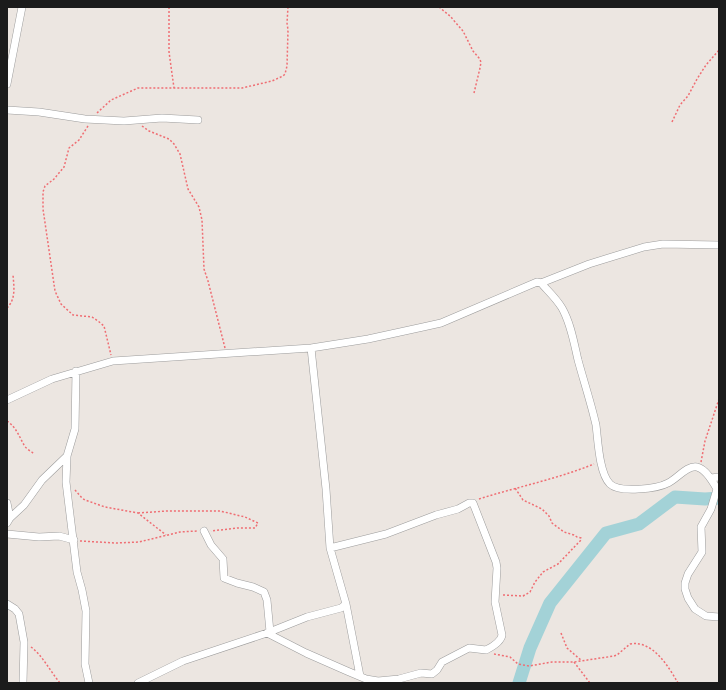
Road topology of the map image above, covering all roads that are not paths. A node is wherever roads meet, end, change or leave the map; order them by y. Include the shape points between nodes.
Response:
1 (22, 7) edge
2 (7, 84) edge
3 (7, 110) edge
4 (198, 120) dead end
5 (719, 245) edge
6 (541, 283) junction
7 (311, 348) junction
8 (76, 372) junction
9 (7, 400) edge
10 (67, 456) junction
11 (719, 477) edge
12 (711, 478) junction
13 (7, 503) edge
14 (9, 520) edge
15 (204, 531) road end
16 (7, 534) edge
17 (74, 540) junction
18 (330, 548) junction
19 (7, 604) edge
20 (346, 604) junction
21 (719, 617) edge
22 (269, 633) junction
23 (360, 676) junction
24 (23, 683) edge
25 (89, 683) edge
26 (138, 683) edge

1 - 2 street
3 - 4 street via 124,121 162,118
5 - 6 street via 663,244 644,247 589,264
6 - 7 street via 537,282 441,323
6 - 12 street via 556,299 570,327 592,406 603,473 610,484 620,489 662,486 693,467 700,468
7 - 8 street via 113,361
7 - 18 street
8 - 9 street via 52,379
8 - 10 street via 75,429
10 - 14 street via 42,480
10 - 17 street via 66,485
11 - 12 street
12 - 21 street via 717,489 711,509 701,527 702,552 686,578 685,589 695,609 706,616
13 - 14 street
15 - 22 street via 223,559 224,578 264,592 267,600
16 - 17 street via 59,536
17 - 25 street via 77,572 86,611 85,664
18 - 20 street
18 - 23 street via 386,534 472,502 496,562 496,610 502,637 498,642 486,650 469,648 442,662 432,674 421,673 386,680 371,680
19 - 24 street via 18,611 24,642
20 - 22 street
20 - 23 street
22 - 23 street via 306,653
22 - 26 street via 183,662

